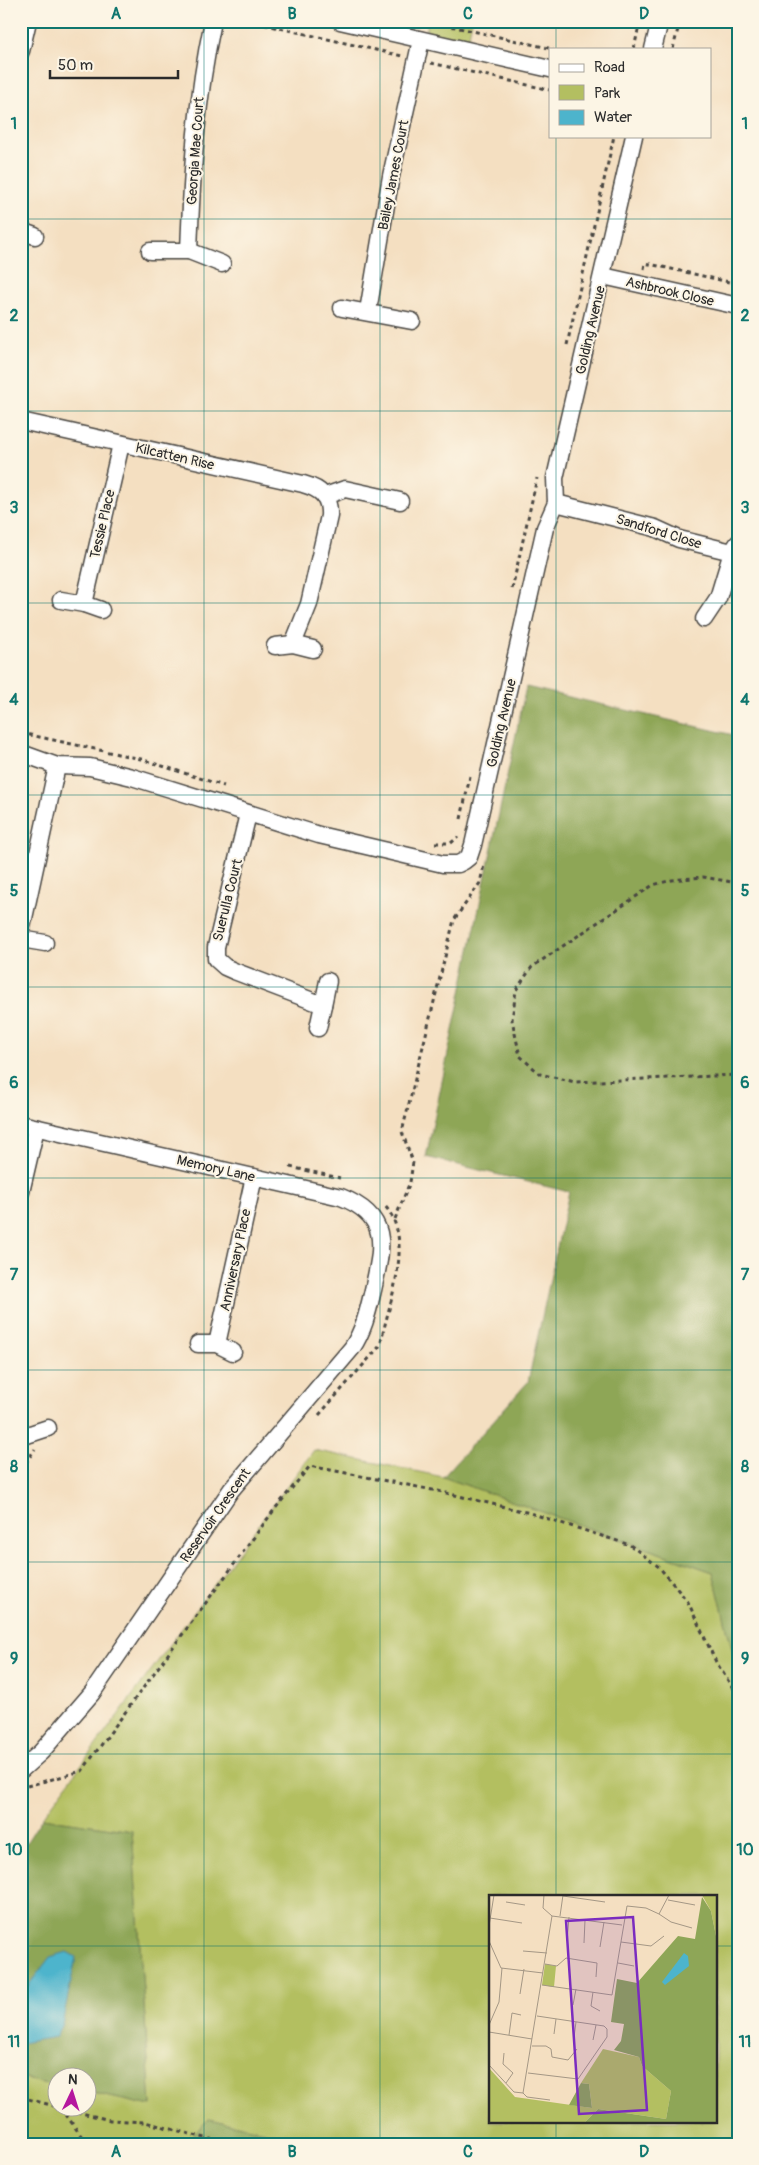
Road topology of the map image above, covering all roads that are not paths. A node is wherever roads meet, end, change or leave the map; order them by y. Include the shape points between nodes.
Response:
1 (28, 21) edge
2 (213, 21) edge
3 (340, 21) edge
4 (660, 21) edge
5 (421, 40) junction
6 (653, 48) edge
7 (21, 51) edge
8 (549, 69) edge
9 (633, 138) edge
10 (150, 251) dead end
11 (189, 251) junction
12 (222, 264) dead end
13 (603, 276) junction
14 (738, 306) edge
15 (342, 308) dead end
16 (368, 311) junction
17 (412, 320) dead end
18 (21, 421) edge
19 (121, 444) junction
20 (325, 496) junction
21 (400, 501) dead end
22 (556, 503) junction
23 (735, 547) edge
24 (61, 600) dead end
25 (84, 604) junction
26 (101, 610) dead end
27 (704, 619) dead end
28 (293, 644) junction
29 (275, 646) dead end
30 (313, 649) dead end
31 (21, 753) edge
32 (57, 766) junction
33 (248, 814) junction
34 (21, 932) edge
35 (21, 939) edge
36 (45, 944) dead end
37 (328, 981) dead end
38 (323, 1005) junction
39 (318, 1028) dead end
40 (29, 1126) edge
41 (254, 1177) junction
42 (21, 1192) edge
43 (382, 1249) joint
44 (198, 1344) dead end
45 (217, 1344) junction
46 (233, 1352) dead end
47 (48, 1428) dead end
48 (22, 1438) edge
49 (21, 1770) edge

1 - 7 street
2 - 11 street, Georgia Mae Court via 194,130
3 - 5 street
4 - 6 street
5 - 8 street
5 - 16 street, Bailey James Court via 391,176
9 - 13 street, Golding Avenue
10 - 11 street
11 - 12 street
13 - 14 street, Ashbrook Close
13 - 22 street, Golding Avenue via 555,478
15 - 16 street
16 - 17 street
18 - 19 street, Kilcatten Rise
19 - 20 street, Kilcatten Rise via 303,484 320,490
19 - 25 street, Tessie Place
20 - 21 street via 344,489
20 - 28 street via 329,516 309,604
22 - 23 street, Sandford Close via 654,528 679,539
22 - 33 street, Golding Avenue via 545,528 469,857 458,864 443,864
23 - 27 street, Sandford Close via 721,591
24 - 25 street
25 - 26 street
28 - 29 street
28 - 30 street
31 - 32 street, Golding Avenue
32 - 33 street, Golding Avenue via 106,770
32 - 34 street
33 - 38 street, Suerulla Court via 216,947 216,959 230,970
35 - 36 street
37 - 38 street
38 - 39 street
40 - 41 street, Memory Lane
40 - 42 street
41 - 43 street, Memory Lane via 351,1201 376,1224
41 - 45 street, Anniversary Place
43 - 49 street, Reservoir Crescent via 364,1327 352,1348 231,1490 92,1693 42,1752
44 - 45 street
45 - 46 street
47 - 48 street

